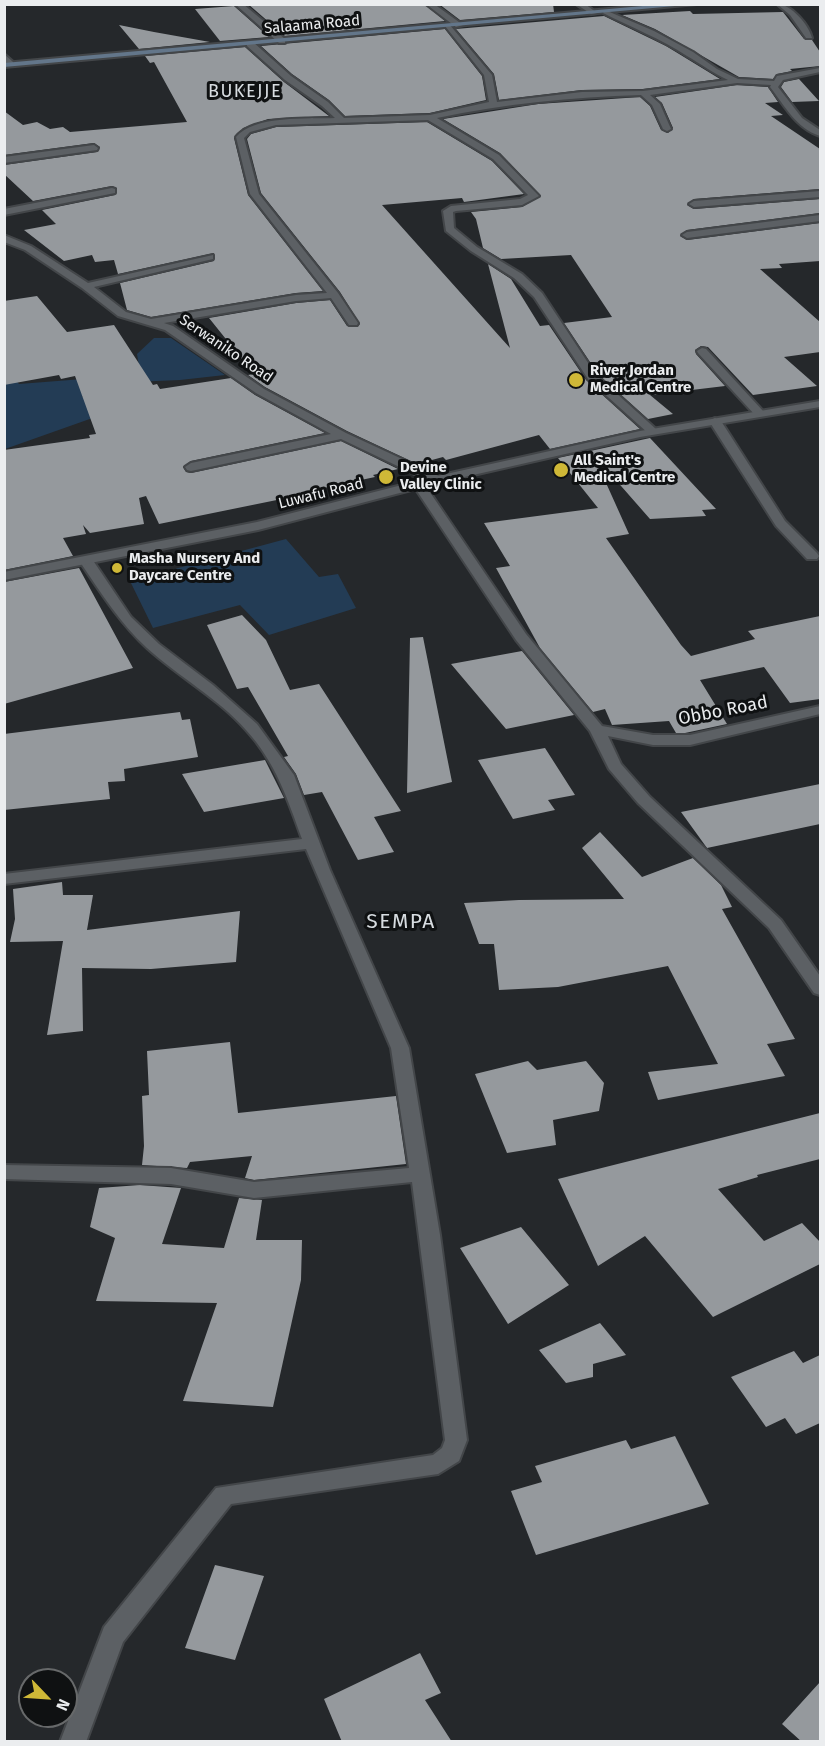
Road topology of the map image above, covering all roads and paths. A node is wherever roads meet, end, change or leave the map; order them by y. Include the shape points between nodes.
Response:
1 (238, 4) edge
2 (429, 4) edge
3 (579, 4) edge
4 (694, 4) edge
5 (780, 4) edge
6 (605, 12) junction
7 (593, 13) junction
8 (459, 25) junction
9 (449, 26) junction
10 (809, 36) dead end
11 (282, 41) junction
12 (250, 44) junction
13 (4, 56) edge
14 (7, 65) edge
15 (820, 70) edge
16 (737, 81) junction
17 (777, 83) junction
18 (643, 93) junction
19 (493, 104) junction
20 (430, 117) junction
21 (341, 119) junction
22 (667, 129) dead end
23 (820, 133) edge
24 (94, 148) dead end
25 (4, 160) edge
26 (112, 191) dead end
27 (820, 194) edge
28 (694, 204) dead end
29 (4, 212) edge
30 (820, 218) edge
31 (687, 235) dead end
32 (4, 238) edge
33 (210, 258) dead end
34 (86, 286) junction
35 (334, 295) junction
36 (151, 322) junction
37 (353, 323) dead end
38 (702, 351) dead end
39 (820, 404) edge
40 (759, 413) junction
41 (715, 421) junction
42 (653, 432) junction
43 (342, 435) junction
44 (191, 467) dead end
45 (437, 480) junction
46 (419, 485) junction
47 (812, 556) dead end
48 (87, 562) junction
49 (4, 576) edge
50 (820, 710) edge
51 (597, 730) junction
52 (312, 843) junction
53 (4, 879) edge
54 (820, 989) edge
55 (4, 1172) edge
56 (420, 1174) junction
57 (73, 1742) edge

1 - 11 street
2 - 8 street
3 - 7 street
4 - 6 main road, Salaama Road
5 - 10 street
6 - 7 main road, Salaama Road
6 - 16 street
7 - 8 main road, Salaama Road
8 - 9 main road, Salaama Road
9 - 11 main road, Salaama Road
9 - 19 street via 488,75
11 - 12 main road, Salaama Road
12 - 14 main road, Salaama Road
12 - 21 street
13 - 14 street
15 - 17 street via 780,78
16 - 17 street
16 - 18 street
17 - 23 street via 774,87 787,101 793,116
18 - 19 street via 582,94
18 - 22 street via 656,104
19 - 20 street
20 - 21 street
20 - 42 street via 496,157 534,196 522,202 454,208 448,211 449,229 518,276 538,295 592,377
21 - 35 street via 260,126 240,137 255,194
24 - 25 street
26 - 29 street
27 - 28 street
30 - 31 street
32 - 34 street, Serwaniko Road via 20,243
33 - 34 street
34 - 36 street, Serwaniko Road via 122,314
35 - 36 street
35 - 37 street
36 - 43 street, Serwaniko Road via 169,328 260,391
38 - 40 street
39 - 40 street, Luwafu Road
40 - 41 street, Luwafu Road
41 - 42 street, Luwafu Road
41 - 47 street via 780,523
42 - 45 street, Luwafu Road
43 - 44 street
43 - 45 street, Serwaniko Road
45 - 46 street, Luwafu Road
46 - 48 street, Luwafu Road via 258,526
46 - 51 street via 521,636
48 - 49 street, Luwafu Road
48 - 52 street via 126,620 252,727 286,775
50 - 51 street, Obbo Road via 690,740 653,740
51 - 54 street via 614,766 644,800 775,924
52 - 53 street
52 - 56 street via 400,1048
55 - 56 street via 171,1176 254,1190
56 - 57 street via 456,1440 451,1454 438,1464 224,1495 113,1635

